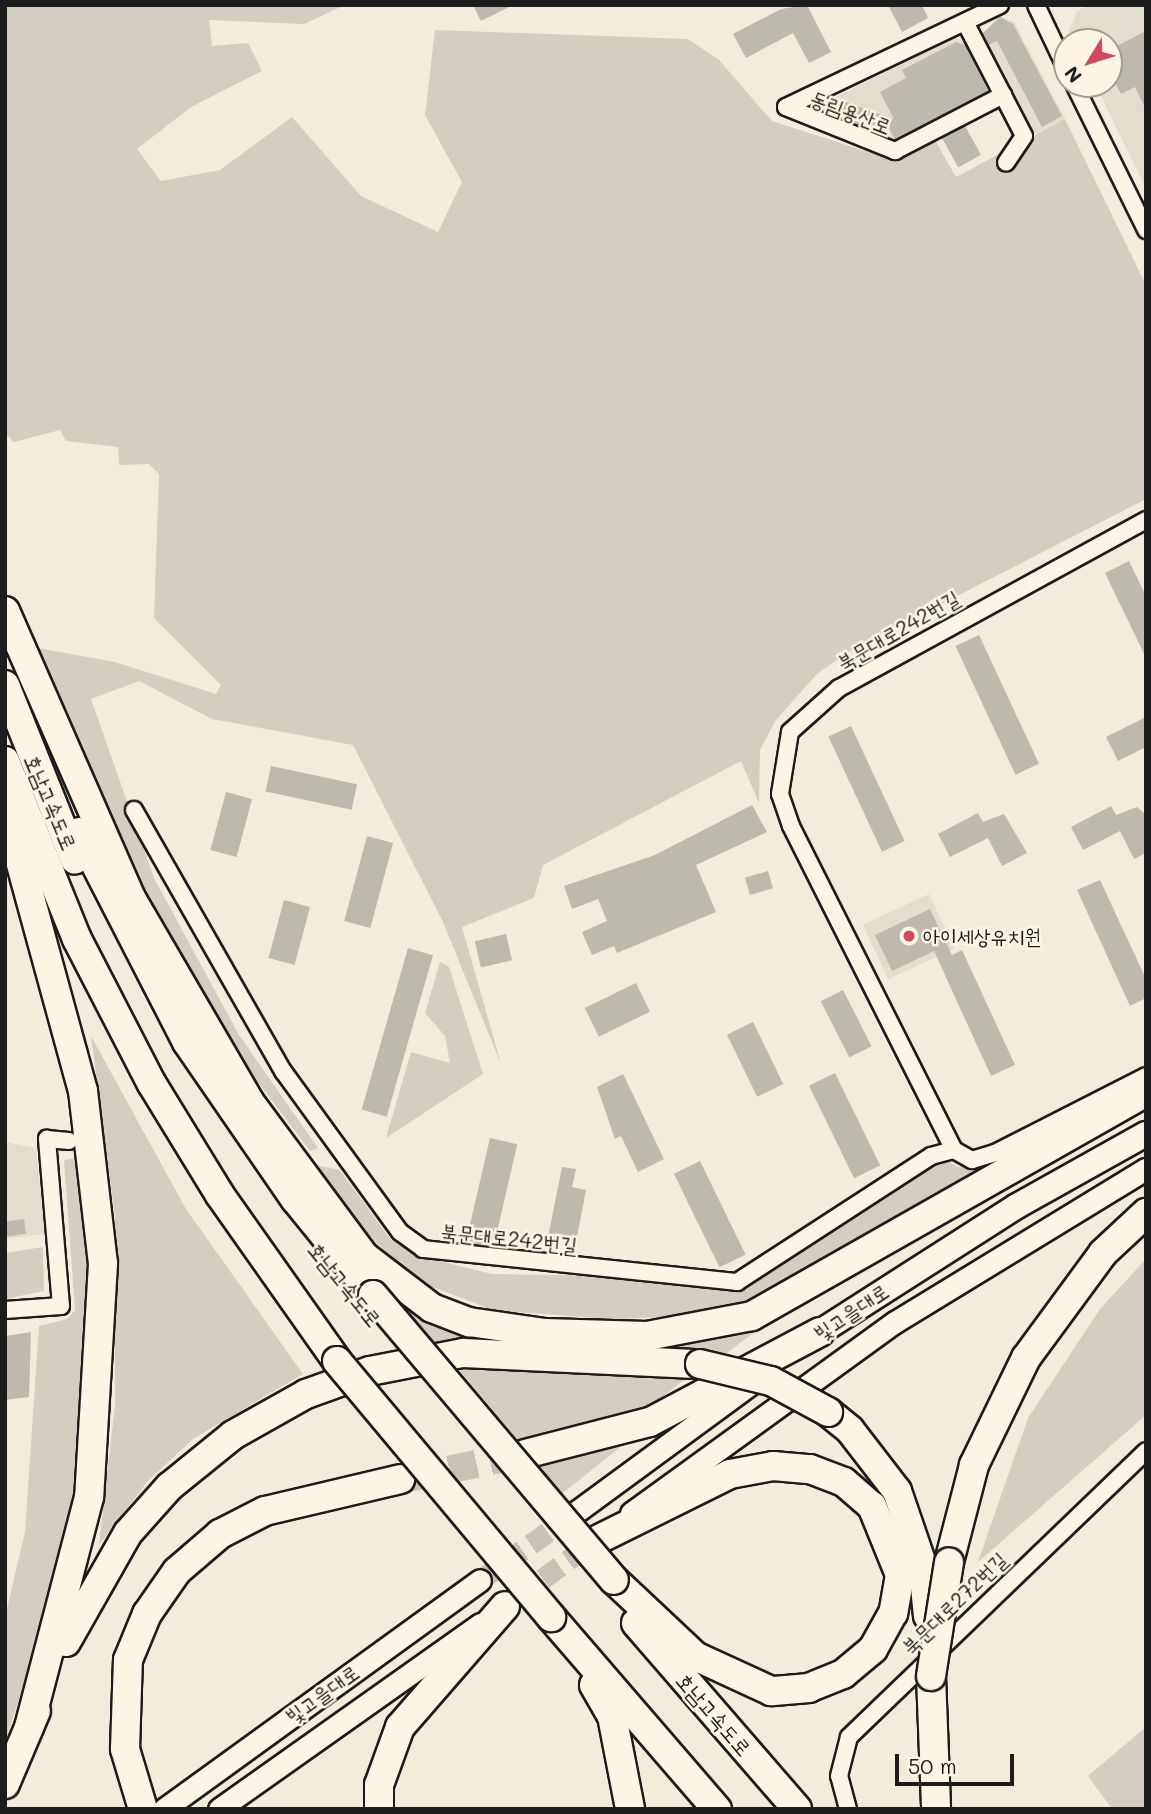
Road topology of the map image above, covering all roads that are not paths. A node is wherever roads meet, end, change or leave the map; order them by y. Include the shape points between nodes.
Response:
1 (1000, 5) edge
2 (1035, 5) edge
3 (965, 22) junction
4 (1053, 42) edge
5 (1003, 95) junction
6 (1081, 98) edge
7 (1006, 163) dead end
8 (1146, 230) edge
9 (1146, 520) edge
10 (5, 611) edge
11 (5, 643) edge
12 (5, 685) edge
13 (5, 761) edge
14 (5, 806) edge
15 (134, 810) dead end
16 (1146, 1076) edge
17 (1146, 1092) edge
18 (1146, 1133) edge
19 (69, 1140) dead end
20 (954, 1150) junction
21 (1146, 1169) edge
22 (1146, 1213) edge
23 (367, 1301) junction
24 (5, 1310) edge
25 (820, 1332) junction
26 (1146, 1451) edge
27 (525, 1454) tunnel mouth
28 (400, 1479) tunnel mouth
29 (572, 1515) tunnel mouth
30 (593, 1542) joint
31 (480, 1580) tunnel mouth
32 (606, 1580) junction
33 (505, 1606) joint
34 (551, 1617) junction
35 (932, 1676) junction
36 (29, 1727) junction
37 (5, 1784) edge
38 (143, 1809) edge
39 (164, 1809) edge
40 (219, 1809) edge
41 (379, 1809) edge
42 (630, 1809) edge
43 (717, 1809) edge
44 (797, 1809) edge
45 (848, 1809) edge
46 (936, 1809) edge

1 - 3 street, 동림용산로
2 - 4 street
3 - 5 street
3 - 5 street, 동림용산로 via 786,107 895,152
5 - 7 street via 1024,136
6 - 8 street
9 - 20 street, 북문대로242번길 via 869,666 790,732 781,761 780,794 791,826
10 - 17 highway via 131,898 249,1101 365,1257 432,1308 469,1322 545,1333 647,1336 752,1316
11 - 23 highway via 71,813 140,958 232,1111
12 - 23 highway, 호남고속도로 via 66,839 155,1013 202,1091
13 - 34 highway, 호남고속도로, bridge via 77,939 152,1084 220,1195 337,1361
14 - 36 highway via 83,1091 103,1264 89,1497
15 - 20 street, 북문대로242번길 via 283,1071 400,1232 423,1250 737,1282 931,1156
16 - 20 street via 995,1153 972,1160
18 - 25 highway, 빛고을대로 via 1017,1206
19 - 24 street via 47,1139 61,1306
21 - 30 main road, 빛고을대로 via 895,1322
22 - 35 highway, bridge via 1103,1253 1026,1358 974,1465 948,1562
23 - 32 highway, 호남고속도로
25 - 27 highway via 650,1422
25 - 29 main road, 빛고을대로
26 - 45 street, 북문대로272번길 via 849,1737 839,1776
28 - 38 highway via 265,1511 220,1534 177,1571 147,1615 128,1660 122,1710 131,1780
30 - 32 highway via 730,1475 773,1466 810,1469 844,1482 872,1506 900,1575 893,1613 873,1649 843,1674 808,1688 771,1691 695,1656
31 - 39 main road, 빛고을대로
32 - 44 highway, 호남고속도로
33 - 40 main road, 빛고을대로
33 - 41 highway via 400,1727 379,1785
34 - 42 highway via 612,1716
34 - 43 highway, 호남고속도로
35 - 36 highway, bridge via 923,1567 897,1491 858,1438 828,1412 771,1381 700,1364 498,1353 433,1357 370,1370 267,1413 201,1458 128,1533 75,1623
35 - 46 highway
36 - 37 highway

